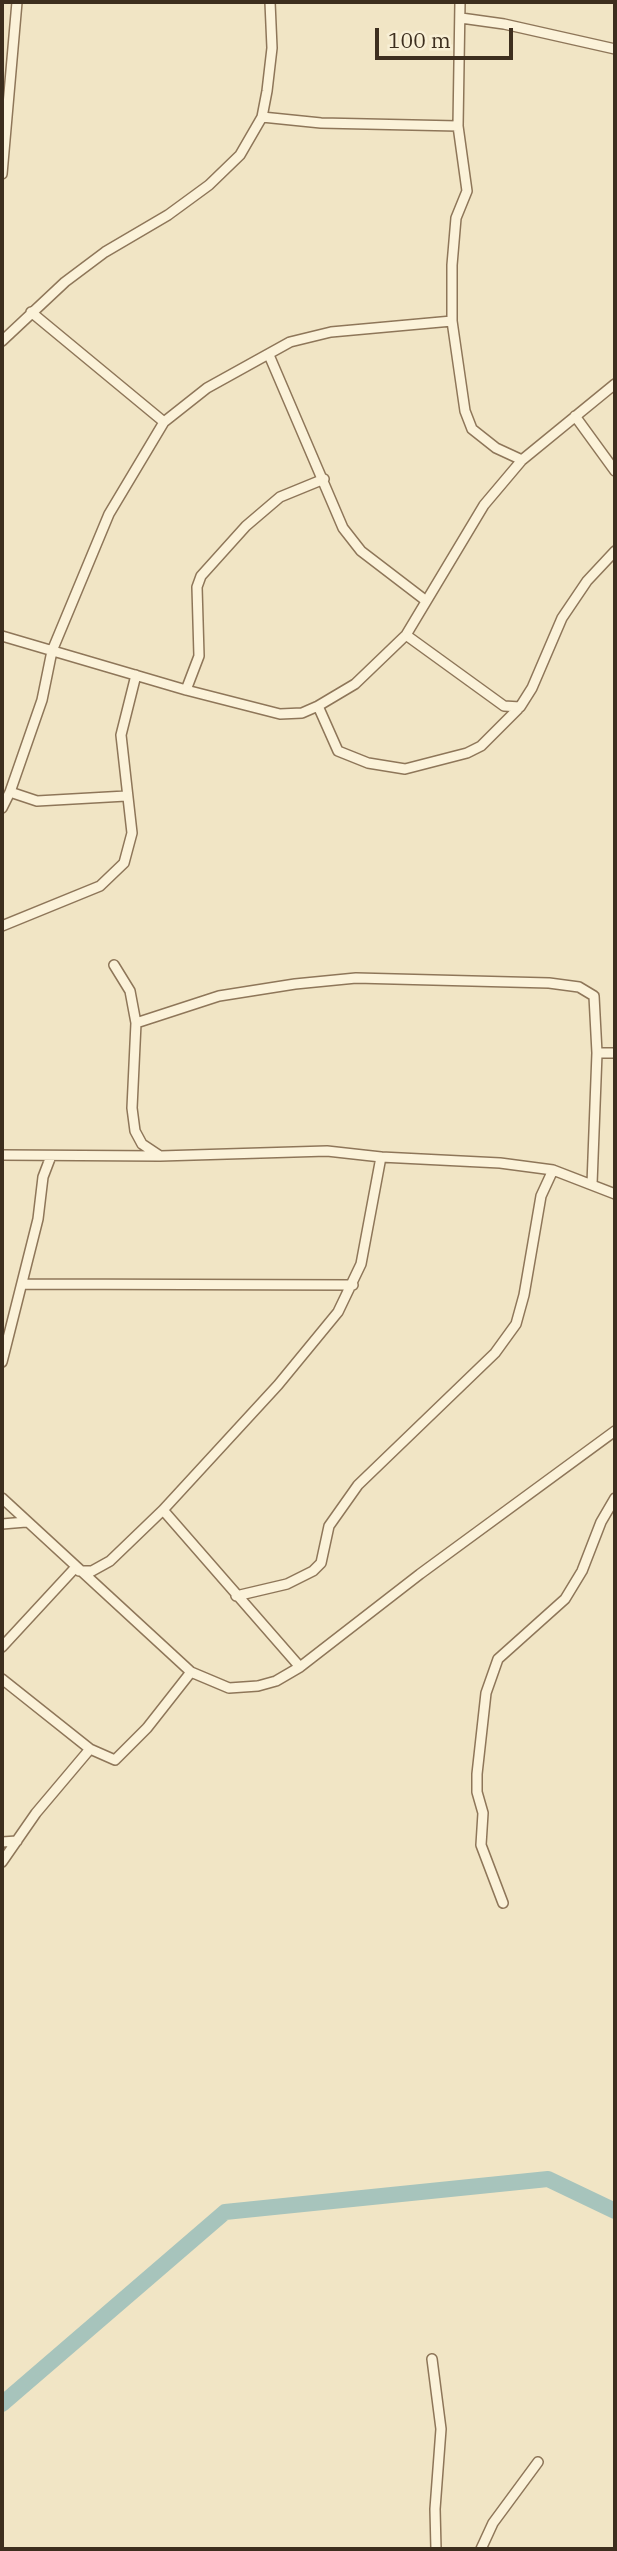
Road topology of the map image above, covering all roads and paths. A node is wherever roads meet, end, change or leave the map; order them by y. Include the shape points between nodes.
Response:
1 (17, 2) edge
2 (270, 2) edge
3 (460, 2) edge
4 (461, 18) junction
5 (615, 49) edge
6 (262, 117) junction
7 (458, 125) junction
8 (4, 132) edge
9 (2, 174) edge
10 (32, 312) junction
11 (452, 321) junction
12 (2, 341) edge
13 (268, 355) junction
14 (615, 384) edge
15 (575, 416) junction
16 (164, 422) junction
17 (522, 460) junction
18 (615, 471) edge
19 (324, 479) junction
20 (615, 551) edge
21 (425, 600) junction
22 (405, 635) junction
23 (2, 636) edge
24 (52, 651) junction
25 (136, 675) junction
26 (186, 690) junction
27 (318, 706) junction
28 (520, 707) junction
29 (10, 792) junction
30 (127, 796) junction
31 (2, 808) edge
32 (2, 926) edge
33 (114, 965) dead end
34 (136, 1023) junction
35 (597, 1054) junction
36 (615, 1054) edge
37 (2, 1155) edge
38 (51, 1156) junction
39 (160, 1156) junction
40 (381, 1157) junction
41 (552, 1170) junction
42 (592, 1184) junction
43 (615, 1194) edge
44 (22, 1284) junction
45 (353, 1285) junction
46 (2, 1362) edge
47 (615, 1431) edge
48 (2, 1498) edge
49 (615, 1498) edge
50 (163, 1510) junction
51 (26, 1522) junction
52 (2, 1524) edge
53 (77, 1570) junction
54 (236, 1596) junction
55 (2, 1647) edge
56 (300, 1667) junction
57 (191, 1672) junction
58 (2, 1679) edge
59 (90, 1749) junction
60 (17, 1841) junction
61 (2, 1842) edge
62 (2, 1862) edge
63 (503, 1903) dead end
64 (432, 2359) dead end
65 (538, 2462) dead end
66 (436, 2549) edge
67 (481, 2549) edge

1 - 8 street
2 - 6 street via 272,48
3 - 4 street
4 - 5 street via 504,23
4 - 7 street
6 - 7 street via 321,123
6 - 10 street via 240,155 209,185 105,252
7 - 11 street via 467,191 456,218
8 - 9 street
10 - 12 street
10 - 16 street
11 - 13 street via 331,332 290,342
11 - 17 street via 464,411 472,429
13 - 16 street via 207,388
13 - 19 street
14 - 15 street
15 - 17 street
15 - 18 street
16 - 24 street via 109,514
17 - 21 street via 484,505
19 - 21 street via 352,542
19 - 26 street via 280,497 246,526 201,576 197,587 199,656
20 - 28 street via 562,618
21 - 22 street
22 - 27 street via 355,684
22 - 28 street via 504,706
23 - 24 street
24 - 25 street
24 - 29 street via 42,701
25 - 26 street
25 - 30 street via 121,736
26 - 27 street via 280,714 302,713
27 - 28 street via 338,751 368,763 405,769 481,746
29 - 30 street via 37,801
29 - 31 street
30 - 32 street via 132,841 115,874 100,886
33 - 34 street via 130,991
34 - 35 street via 219,996 356,978 549,983 579,987 594,996
34 - 39 street via 135,1131 142,1144
35 - 36 street
35 - 42 street
37 - 38 street
38 - 39 street
38 - 44 street
39 - 40 street via 327,1151
40 - 41 street
40 - 45 street via 368,1236
41 - 42 street
41 - 54 street via 541,1196 516,1324 495,1353 358,1485 329,1526 321,1563 313,1572 287,1584
42 - 43 street
44 - 45 street
44 - 46 street
45 - 50 street via 338,1312 278,1385
47 - 56 street
48 - 51 street
49 - 63 street via 565,1599 498,1659 486,1693 477,1792 483,1813 481,1841
50 - 53 street via 110,1561 92,1571
50 - 54 street
51 - 52 street
51 - 53 street
53 - 55 street
53 - 57 street
54 - 56 street
56 - 57 street via 276,1681 229,1688
57 - 59 street via 115,1760
58 - 59 street
59 - 60 street
60 - 61 street
60 - 62 street
64 - 66 street via 441,2429
65 - 67 street via 488,2529

